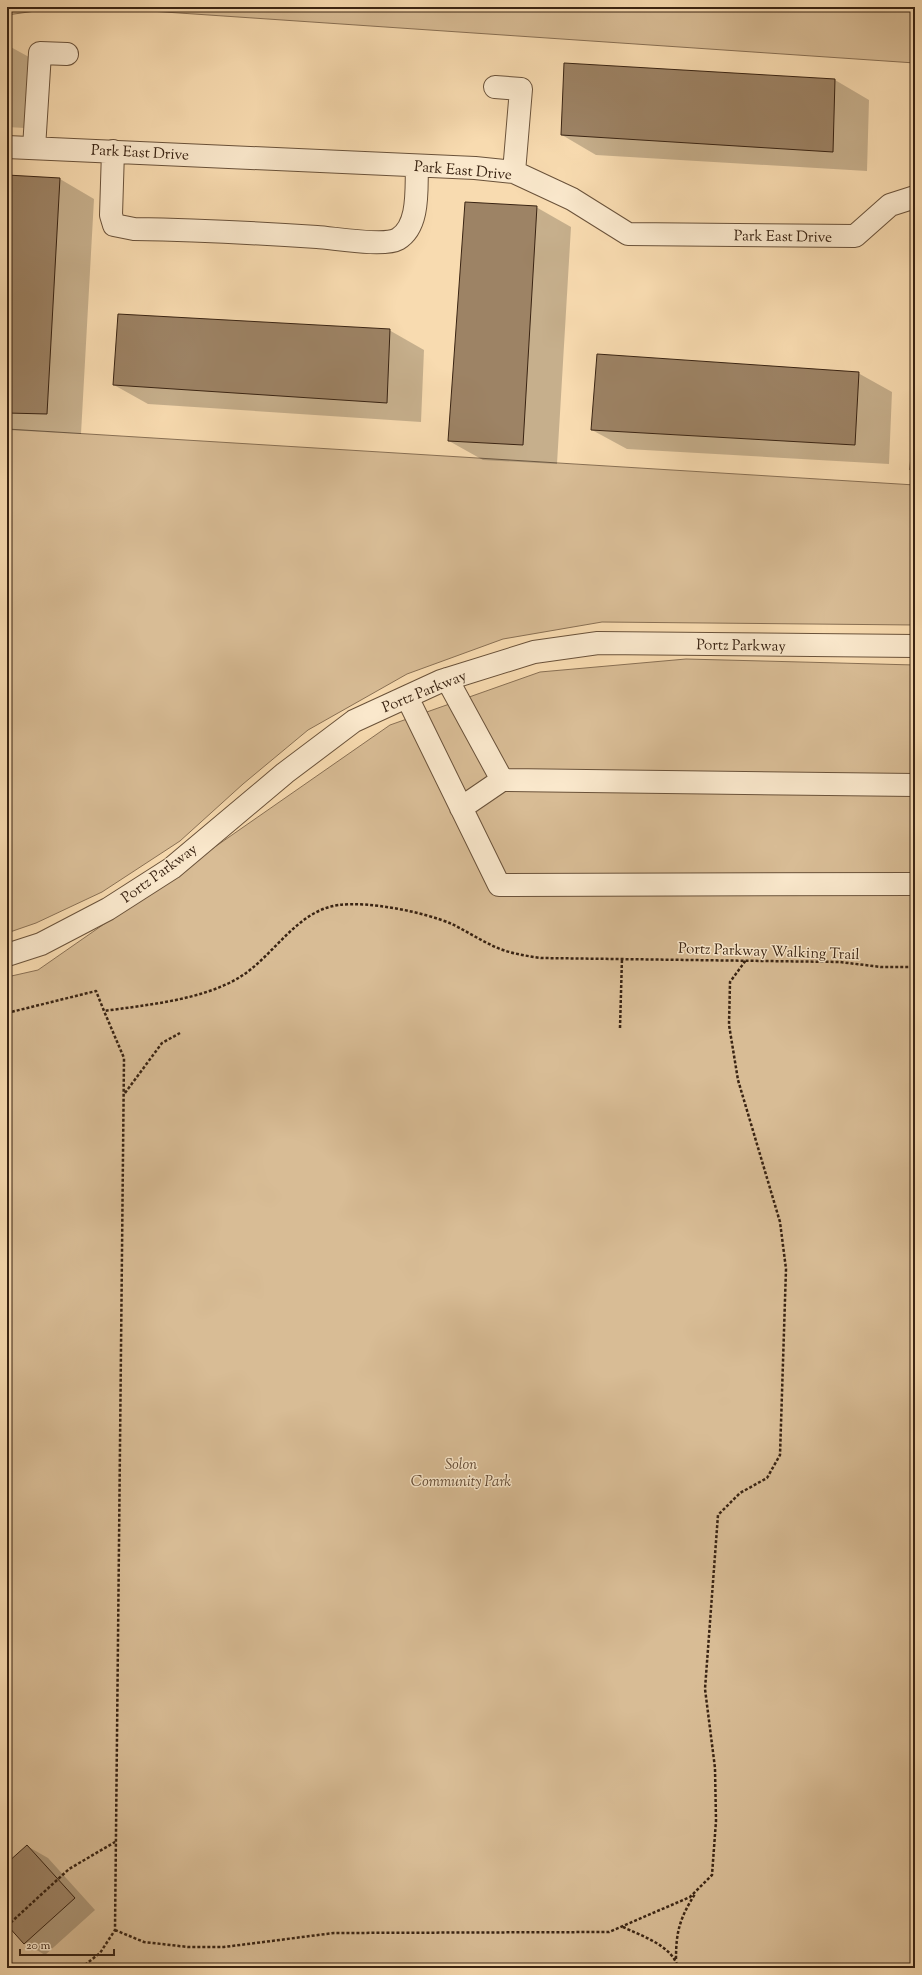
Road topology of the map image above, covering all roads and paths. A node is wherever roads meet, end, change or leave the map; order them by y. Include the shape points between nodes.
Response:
1 (67, 54) dead end
2 (495, 87) dead end
3 (7, 147) edge
4 (34, 148) junction
5 (113, 151) junction
6 (417, 166) junction
7 (514, 172) junction
8 (915, 197) edge
9 (915, 646) edge
10 (447, 679) junction
11 (407, 697) junction
12 (502, 780) junction
13 (915, 785) edge
14 (461, 808) junction
15 (915, 884) edge
16 (7, 955) edge
17 (622, 958) junction
18 (746, 960) junction
19 (915, 967) edge
20 (104, 1011) junction
21 (7, 1013) edge
22 (620, 1028) dead end
23 (180, 1033) dead end
24 (124, 1094) junction
25 (115, 1842) junction
26 (699, 1888) junction
27 (7, 1926) edge
28 (623, 1927) junction
29 (115, 1930) junction
30 (676, 1959) junction
31 (80, 1968) edge
32 (678, 1968) edge

1 - 4 street via 40,53
2 - 7 street via 521,89
3 - 4 street, Park East Drive
4 - 5 street, Park East Drive
5 - 6 street, Park East Drive
5 - 6 street via 111,215 114,225 134,229 271,234 377,242 398,239 411,227
6 - 7 street, Park East Drive
7 - 8 street, Park East Drive via 572,199 628,234 855,236 890,205
9 - 10 street, Portz Parkway via 598,643 534,652
10 - 11 street, Portz Parkway
10 - 12 street
11 - 14 street
11 - 16 street, Portz Parkway via 354,721 285,773 172,868 108,909 41,944
12 - 13 street
12 - 14 street
14 - 15 street via 499,885
17 - 18 path, Portz Parkway Walking Trail
17 - 20 path, Portz Parkway Walking Trail via 541,958 518,955 451,924 421,915 382,907 339,905 311,916 259,963 241,977 220,988
17 - 22 path
18 - 19 path, Portz Parkway Walking Trail
18 - 26 path via 730,982 729,1025 738,1080 780,1222 786,1269 780,1455 767,1478 740,1493 718,1515 705,1689 715,1768 716,1821 712,1875
20 - 21 path via 96,991
20 - 24 path via 124,1058
23 - 24 path via 162,1042
24 - 25 path
25 - 27 path via 68,1869
25 - 29 path
26 - 28 path via 690,1898
26 - 30 path via 680,1922
28 - 29 path via 609,1932 334,1933 224,1947 188,1947 144,1942
28 - 30 path via 656,1942
29 - 31 path via 100,1953
30 - 32 path

